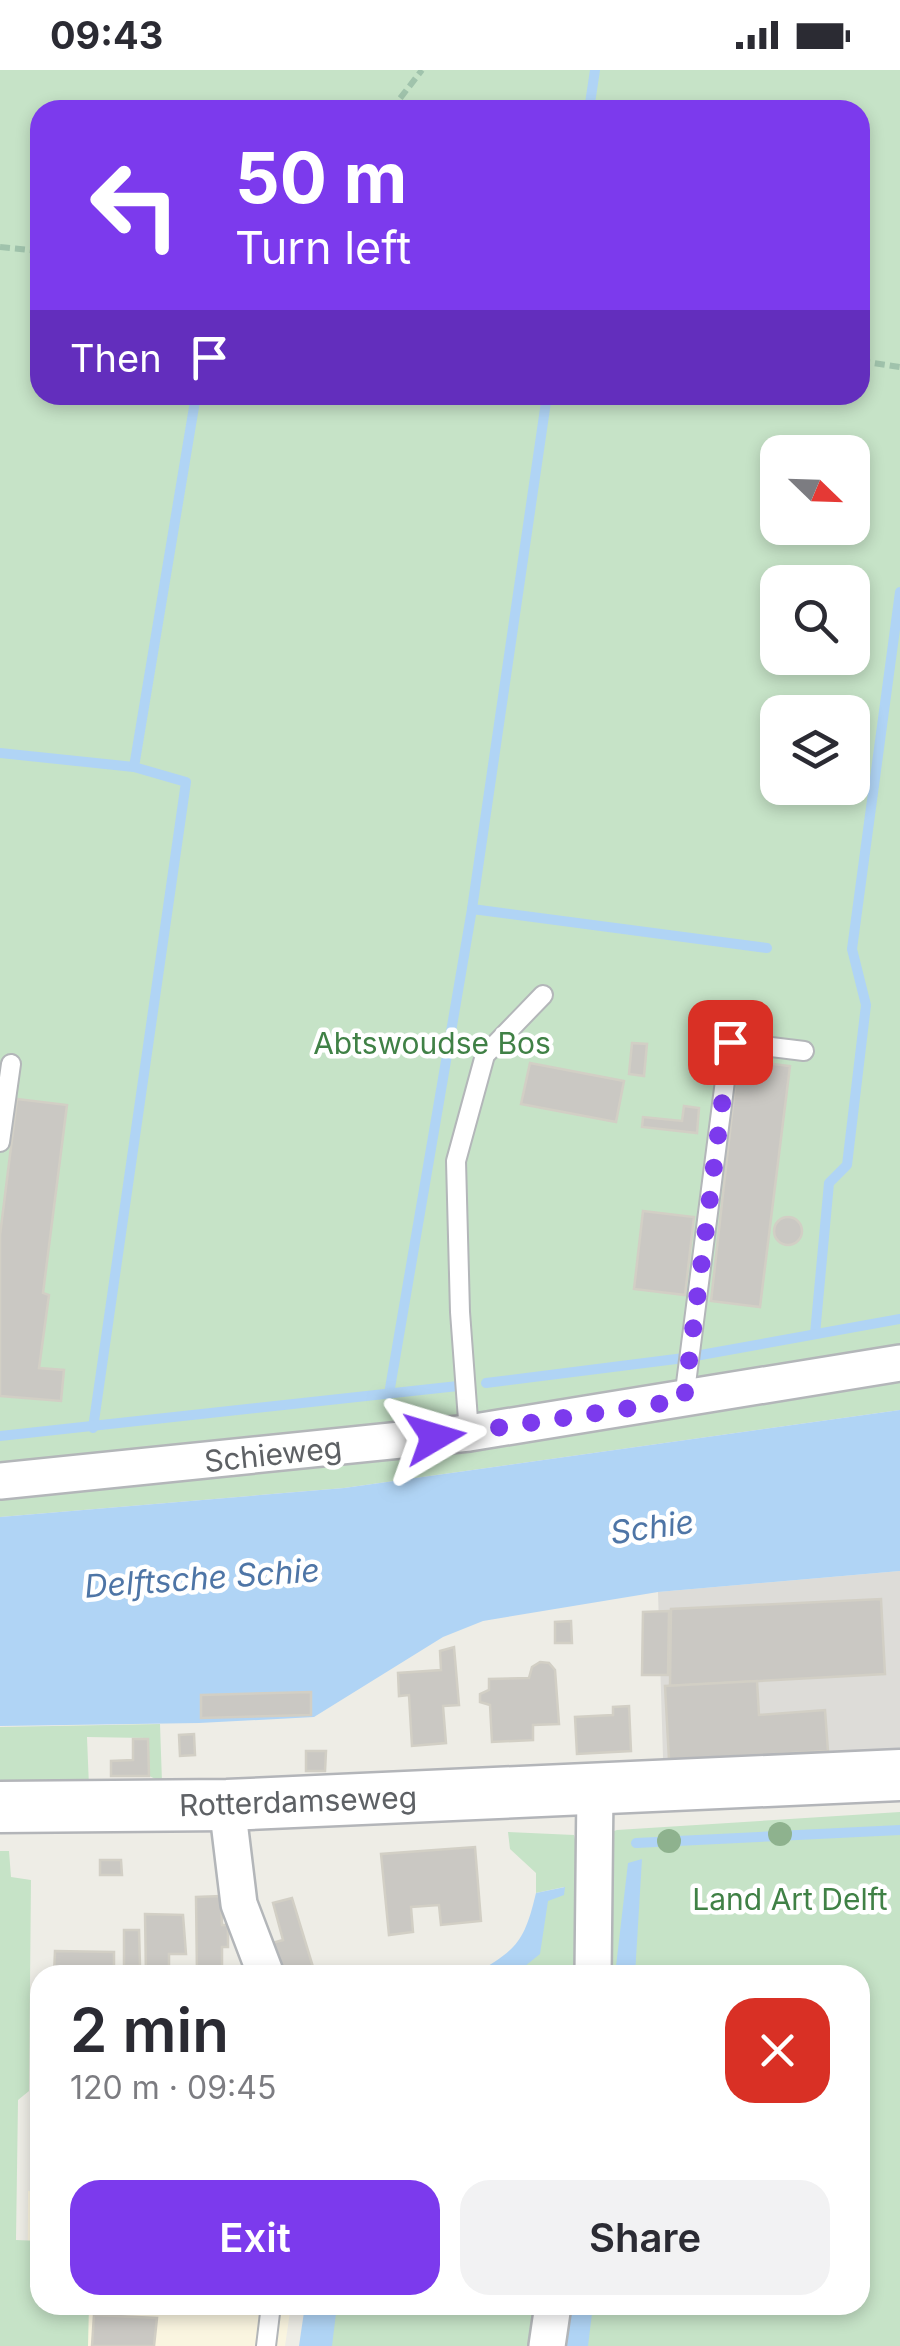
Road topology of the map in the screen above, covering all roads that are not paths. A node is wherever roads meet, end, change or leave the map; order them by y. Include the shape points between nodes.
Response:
1 (542, 995) dead end
2 (804, 1051) dead end
3 (11, 1064) dead end
4 (0, 1142) edge
5 (900, 1363) edge
6 (686, 1390) junction
7 (469, 1433) junction
8 (0, 1482) edge
9 (900, 1776) edge
10 (596, 1789) junction
11 (226, 1805) junction
12 (0, 1808) edge
13 (262, 1965) edge
14 (593, 1965) edge
15 (271, 2315) edge
16 (552, 2315) edge
17 (266, 2346) edge
18 (547, 2346) edge

1 - 7 lane via 486,1055 456,1161
2 - 6 lane via 730,1042
3 - 4 lane
5 - 6 street, Schieweg
6 - 7 street, Schieweg
7 - 8 street, Schieweg
9 - 10 street, Rotterdamseweg
10 - 11 street, Rotterdamseweg
10 - 14 street
11 - 12 street, Rotterdamseweg
11 - 13 street via 239,1904
15 - 17 lane
16 - 18 street

